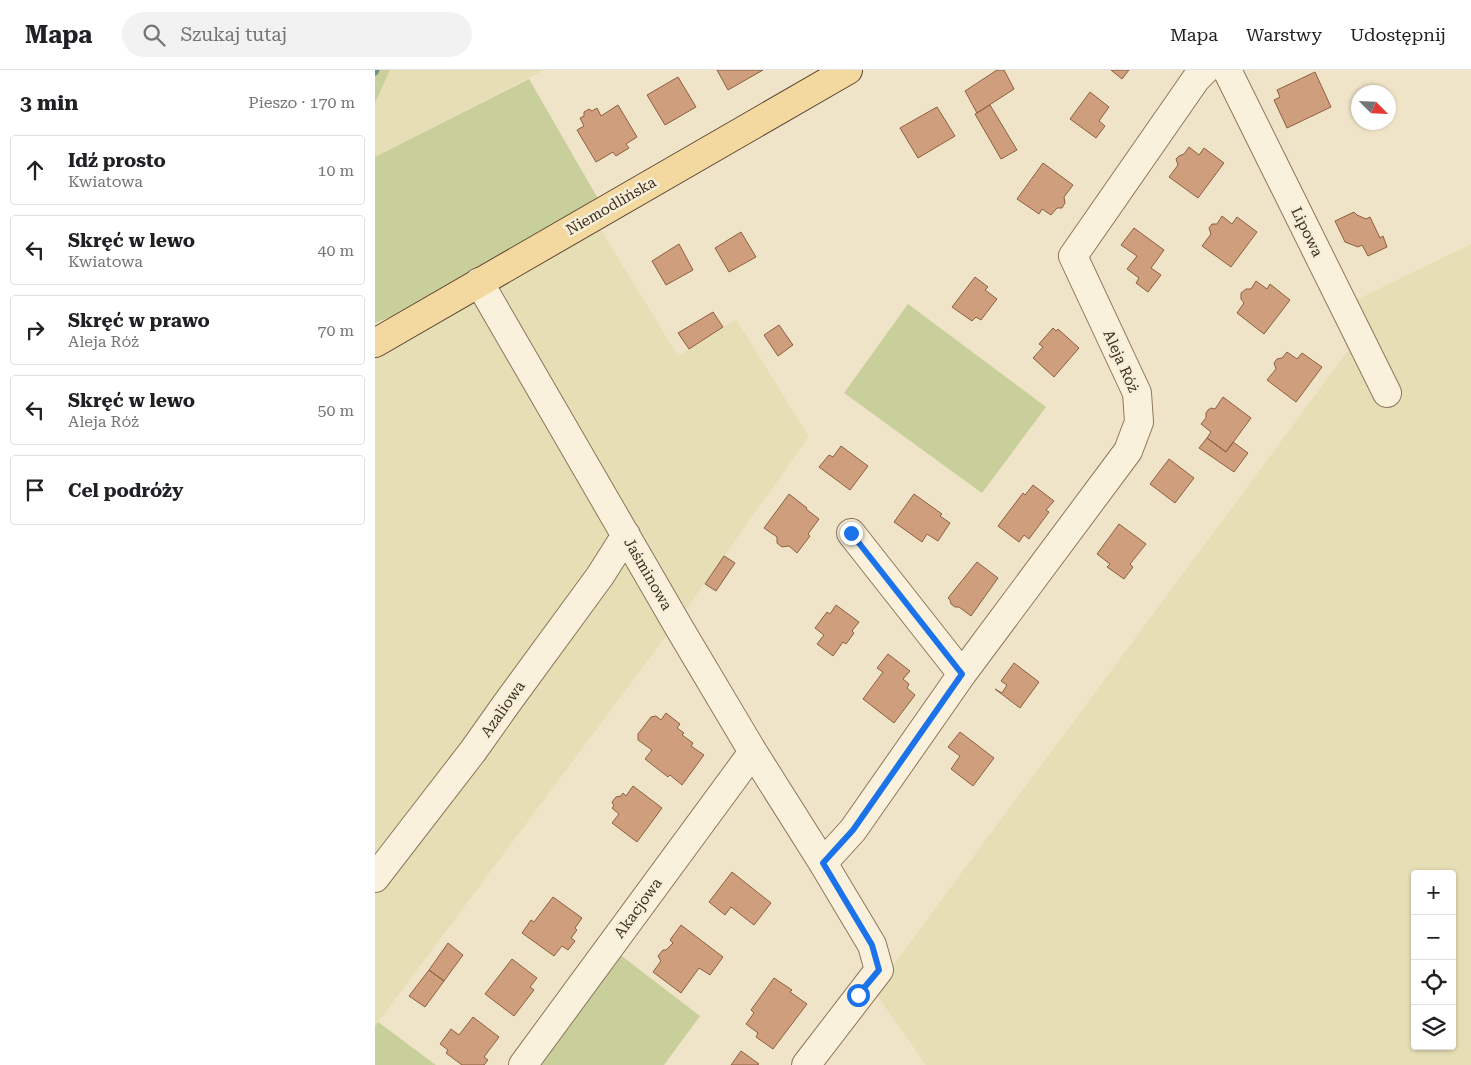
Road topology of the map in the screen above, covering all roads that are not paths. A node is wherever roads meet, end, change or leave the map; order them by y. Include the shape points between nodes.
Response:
1 (848, 70) edge
2 (1205, 70) edge
3 (1227, 70) edge
4 (479, 282) junction
5 (375, 343) edge
6 (1387, 394) dead end
7 (851, 533) dead end
8 (626, 535) junction
9 (962, 674) junction
10 (753, 752) junction
11 (823, 863) junction
12 (375, 878) edge
13 (523, 1065) edge
14 (806, 1065) edge

1 - 4 main road, Niemodlińska
2 - 9 street, Aleja Róż via 1073,256 1137,393 1139,422 1128,451
3 - 6 street, Lipowa
4 - 5 main road, Niemodlińska
4 - 8 street, Jaśminowa
7 - 9 street
8 - 10 street, Jaśminowa
8 - 12 street, Azaliowa via 473,751
9 - 11 street, Aleja Róż via 853,830
10 - 11 street, Jaśminowa
10 - 13 street, Akacjowa
11 - 14 street, Jaśminowa via 872,945 879,970

